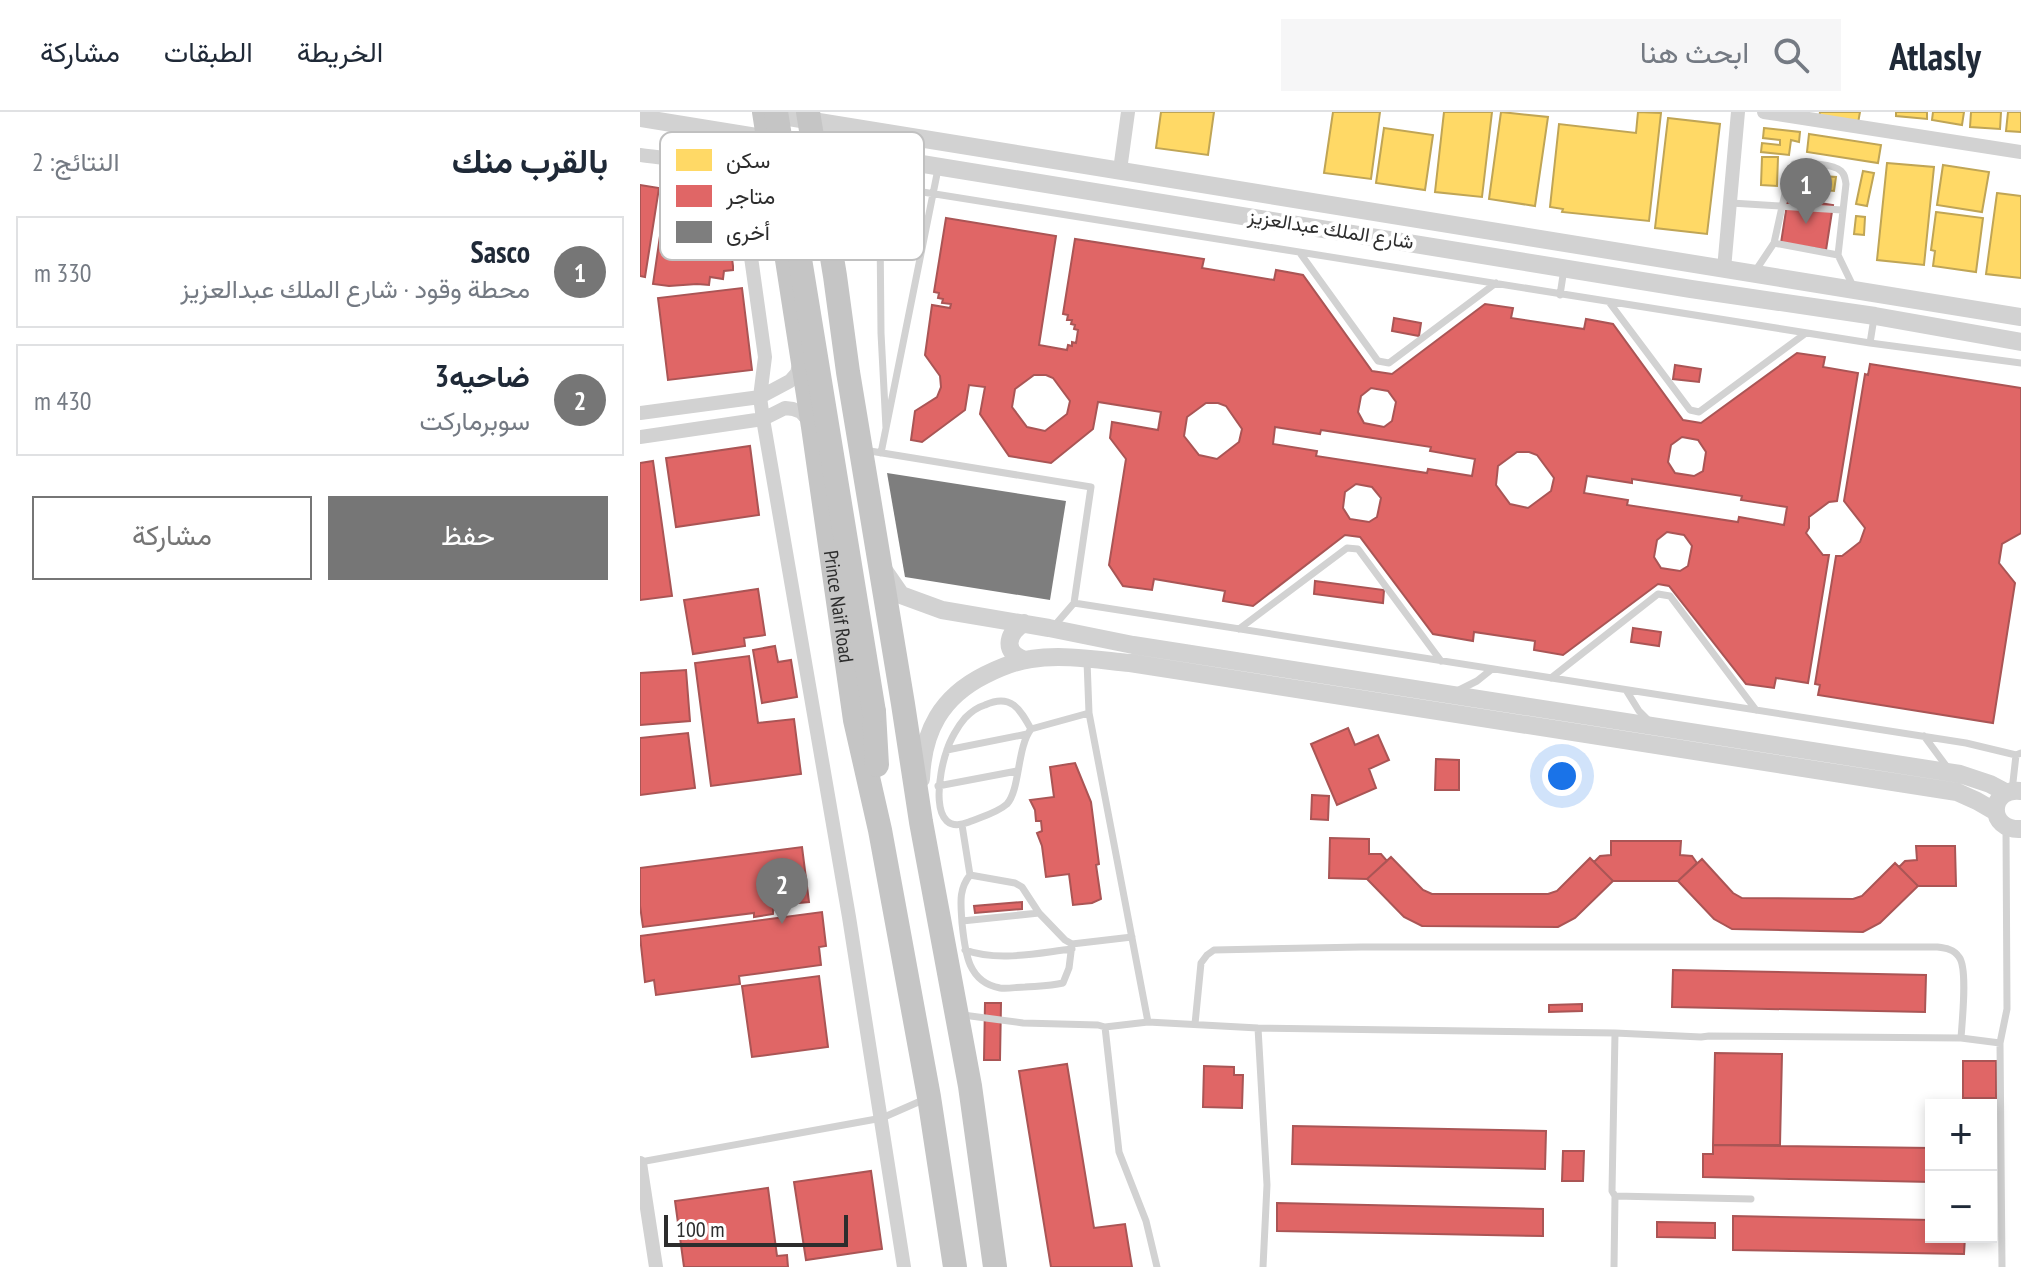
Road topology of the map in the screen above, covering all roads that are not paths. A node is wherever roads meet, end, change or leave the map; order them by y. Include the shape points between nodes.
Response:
1 (762, 112) edge
2 (776, 112) edge
3 (842, 112) edge
4 (1128, 112) edge
5 (1738, 112) edge
6 (1764, 112) edge
7 (803, 115) edge
8 (640, 118) edge
9 (1865, 119) edge
10 (659, 121) junction
11 (685, 132) edge
12 (730, 132) edge
13 (767, 132) edge
14 (779, 132) edge
15 (888, 132) joint
16 (924, 138) edge
17 (2021, 152) edge
18 (640, 155) edge
19 (660, 158) edge
20 (924, 164) edge
21 (939, 167) junction
22 (924, 168) edge
23 (1120, 170) junction
24 (924, 192) edge
25 (933, 193) junction
26 (1731, 203) junction
27 (1782, 207) junction
28 (1842, 210) junction
29 (924, 238) edge
30 (1774, 243) junction
31 (1300, 253) junction
32 (1838, 255) junction
33 (751, 260) edge
34 (787, 260) edge
35 (798, 260) edge
36 (802, 260) edge
37 (822, 260) edge
38 (828, 260) edge
39 (832, 260) edge
40 (880, 260) edge
41 (920, 260) edge
42 (1565, 267) junction
43 (1724, 269) junction
44 (1754, 273) junction
45 (835, 276) junction
46 (1496, 283) junction
47 (792, 287) junction
48 (1856, 292) junction
49 (1560, 295) junction
50 (1609, 302) junction
51 (1875, 316) junction
52 (2021, 317) edge
53 (1806, 333) junction
54 (2021, 342) edge
55 (1870, 343) junction
56 (801, 356) junction
57 (2021, 363) edge
58 (760, 397) junction
59 (640, 413) edge
60 (763, 419) junction
61 (813, 427) junction
62 (886, 428) junction
63 (640, 437) edge
64 (871, 451) junction
65 (880, 566) junction
66 (1074, 603) junction
67 (1024, 623) junction
68 (1049, 628) junction
69 (1239, 629) junction
70 (1025, 660) junction
71 (1087, 660) junction
72 (1441, 661) junction
73 (1477, 667) junction
74 (1492, 669) junction
75 (1551, 678) junction
76 (1477, 681) junction
77 (1626, 690) junction
78 (1449, 694) junction
79 (880, 710) junction
80 (1756, 710) junction
81 (1089, 713) junction
82 (1661, 727) junction
83 (1029, 732) junction
84 (1924, 736) junction
85 (947, 750) junction
86 (2018, 754) edge
87 (1017, 771) junction
88 (1960, 774) junction
89 (938, 786) junction
90 (2013, 792) edge
91 (921, 822) junction
92 (2008, 823) edge
93 (962, 825) junction
94 (880, 830) junction
95 (970, 875) junction
96 (1039, 913) junction
97 (962, 921) junction
98 (1132, 937) junction
99 (1072, 946) junction
100 (965, 950) junction
101 (957, 1015) junction
102 (1148, 1022) junction
103 (1195, 1024) junction
104 (1105, 1027) junction
105 (1258, 1028) junction
106 (1615, 1033) junction
107 (1961, 1038) junction
108 (2000, 1043) junction
109 (929, 1097) junction
110 (882, 1118) junction
111 (640, 1163) edge
112 (1615, 1196) junction
113 (1751, 1199) dead end
114 (656, 1267) edge
115 (904, 1267) edge
116 (955, 1267) edge
117 (995, 1267) edge
118 (1157, 1267) edge
119 (1263, 1267) edge
120 (1614, 1267) edge
121 (2002, 1267) edge

1 - 7 street, شارع الملك عبدالعزيز
1 - 13 main road, Prince Naif Road
2 - 14 main road, bridge
3 - 15 street
4 - 23 street
5 - 26 street
6 - 9 street
7 - 15 street, شارع الملك عبدالعزيز
8 - 10 street, شارع الملك عبدالعزيز
9 - 17 street
10 - 11 street
10 - 12 street, شارع الملك عبدالعزيز
16 - 23 street, شارع الملك عبدالعزيز
18 - 19 street
20 - 21 street, شارع الملك عبدالعزيز
21 - 22 street
21 - 25 lane
21 - 42 street, شارع الملك عبدالعزيز
23 - 43 street, شارع الملك عبدالعزيز
24 - 25 lane
25 - 29 lane
25 - 31 lane
26 - 27 lane
26 - 43 street
27 - 28 lane
27 - 28 lane via 1790,171 1803,162 1838,168 1844,174
27 - 30 lane
28 - 32 lane
30 - 32 lane
30 - 44 lane
31 - 46 lane
31 - 46 lane via 1378,361 1389,363
32 - 48 lane
33 - 58 street via 765,357
34 - 47 main road, Prince Naif Road
35 - 47 main road
36 - 79 main road, bridge
37 - 79 main road
38 - 45 main road
39 - 45 main road
40 - 62 lane
41 - 62 lane
42 - 49 lane
42 - 51 street, شارع الملك عبدالعزيز
43 - 44 street, شارع الملك عبدالعزيز
44 - 48 street, شارع الملك عبدالعزيز
45 - 64 main road
46 - 49 lane
47 - 56 main road, Prince Naif Road
48 - 52 street, شارع الملك عبدالعزيز
49 - 50 lane
50 - 53 lane
50 - 53 lane via 1690,410 1699,412
51 - 54 street, شارع الملك عبدالعزيز
51 - 55 lane
53 - 55 lane
55 - 57 lane
56 - 58 street via 790,381
56 - 61 main road, Prince Naif Road
58 - 59 street
58 - 60 street
60 - 61 street via 793,409
60 - 63 street
60 - 110 street
61 - 94 main road, Prince Naif Road via 855,720
62 - 64 lane
64 - 65 main road
64 - 66 lane via 1091,487
65 - 67 street via 901,595 942,610
65 - 91 main road
66 - 68 lane
66 - 69 lane
67 - 68 street
67 - 70 street via 1009,641 1011,650
68 - 78 street
69 - 72 lane
69 - 72 lane via 1347,548 1358,549
70 - 71 street
70 - 91 street via 960,689 934,722 921,775
71 - 81 lane
71 - 92 street via 1957,792
72 - 73 lane
73 - 74 lane
73 - 76 lane
74 - 75 lane
74 - 76 lane
75 - 77 lane
75 - 80 lane via 1658,594 1670,596
76 - 78 lane
77 - 80 lane
77 - 82 lane via 1646,719
78 - 82 street
79 - 91 main road
79 - 94 main road
80 - 84 lane
81 - 83 lane
81 - 98 lane
82 - 88 street
83 - 85 lane
83 - 85 lane via 1020,709 1004,701 991,702 965,718
83 - 87 lane
84 - 86 lane
84 - 88 lane via 1945,766
85 - 89 lane
86 - 90 lane
87 - 89 lane
87 - 93 lane via 1007,804
88 - 90 street
89 - 93 lane via 945,819
90 - 92 street via 1998,801
91 - 101 main road
92 - 108 lane via 2007,1009
93 - 95 lane
94 - 109 main road, Prince Naif Road
95 - 96 lane via 1015,883
95 - 97 lane via 960,896
96 - 97 lane
96 - 99 lane
97 - 100 lane
98 - 99 lane
98 - 102 lane
99 - 100 lane via 1002,956
99 - 100 lane via 1063,983 1001,988 977,977
101 - 104 lane
101 - 117 main road
102 - 103 lane
102 - 104 lane
103 - 105 lane
103 - 107 lane via 1201,963 1214,950 1937,947 1959,956 1964,967
104 - 118 lane via 1119,1152
105 - 106 lane
105 - 119 lane via 1267,1185
106 - 107 lane
106 - 112 lane
107 - 108 lane
108 - 121 lane
109 - 110 lane
109 - 116 main road, Prince Naif Road
110 - 111 lane
110 - 115 street
111 - 114 street
112 - 113 lane
112 - 120 lane

